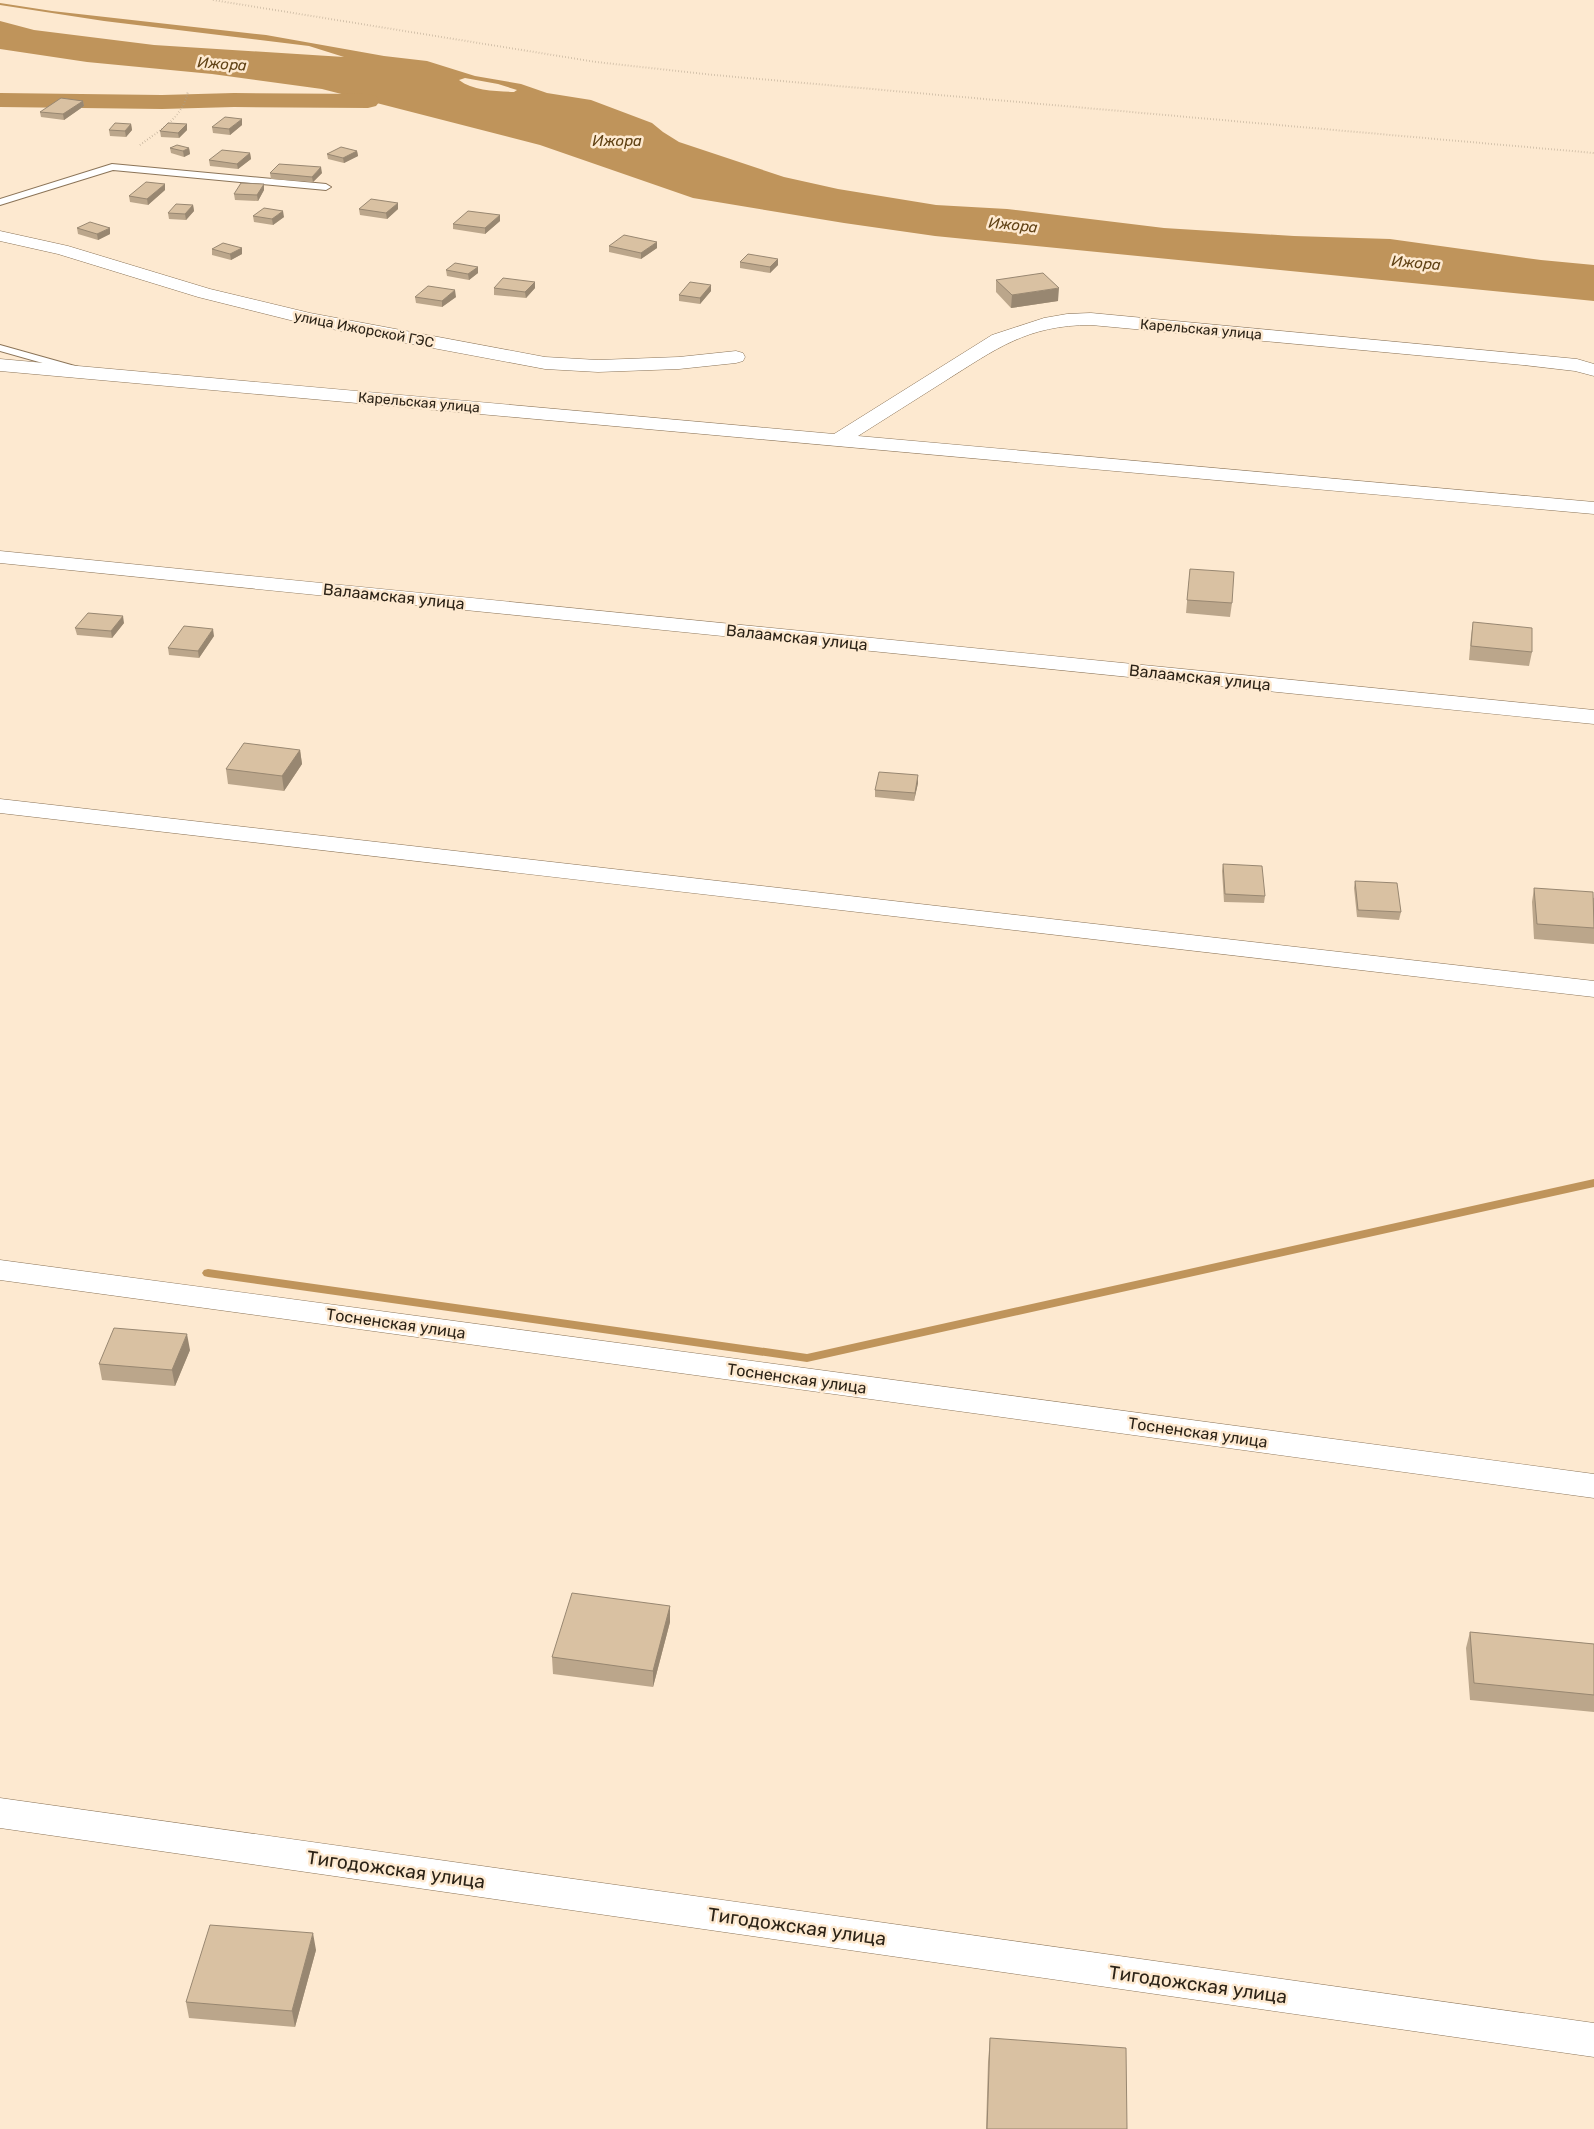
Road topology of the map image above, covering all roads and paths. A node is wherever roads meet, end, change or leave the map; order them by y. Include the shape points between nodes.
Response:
1 (213, 0) edge
2 (188, 91) dead end
3 (1594, 153) edge
4 (112, 167) junction
5 (326, 187) dead end
6 (0, 202) edge
7 (0, 236) edge
8 (0, 348) edge
9 (736, 357) dead end
10 (0, 365) edge
11 (1594, 370) edge
12 (86, 372) junction
13 (838, 440) junction
14 (1594, 508) edge
15 (0, 557) edge
16 (1594, 717) edge
17 (0, 806) edge
18 (1594, 989) edge
19 (0, 1270) edge
20 (1594, 1486) edge
21 (0, 1813) edge
22 (1594, 2040) edge

1 - 3 path via 596,62 714,76
2 - 4 path via 187,101 176,118
4 - 5 lane
4 - 6 lane
7 - 9 street, улица Ижорской ГЭС via 62,250 204,293 310,320 546,362 607,366
8 - 12 lane
10 - 12 street, Карельская улица
11 - 13 street, Карельская улица via 1523,359 1068,318 1026,328 999,339
12 - 13 street, Карельская улица
13 - 14 street, Карельская улица
15 - 16 street, Валаамская улица
17 - 18 street
19 - 20 street, Тосненская улица
21 - 22 street, Тигодожская улица

